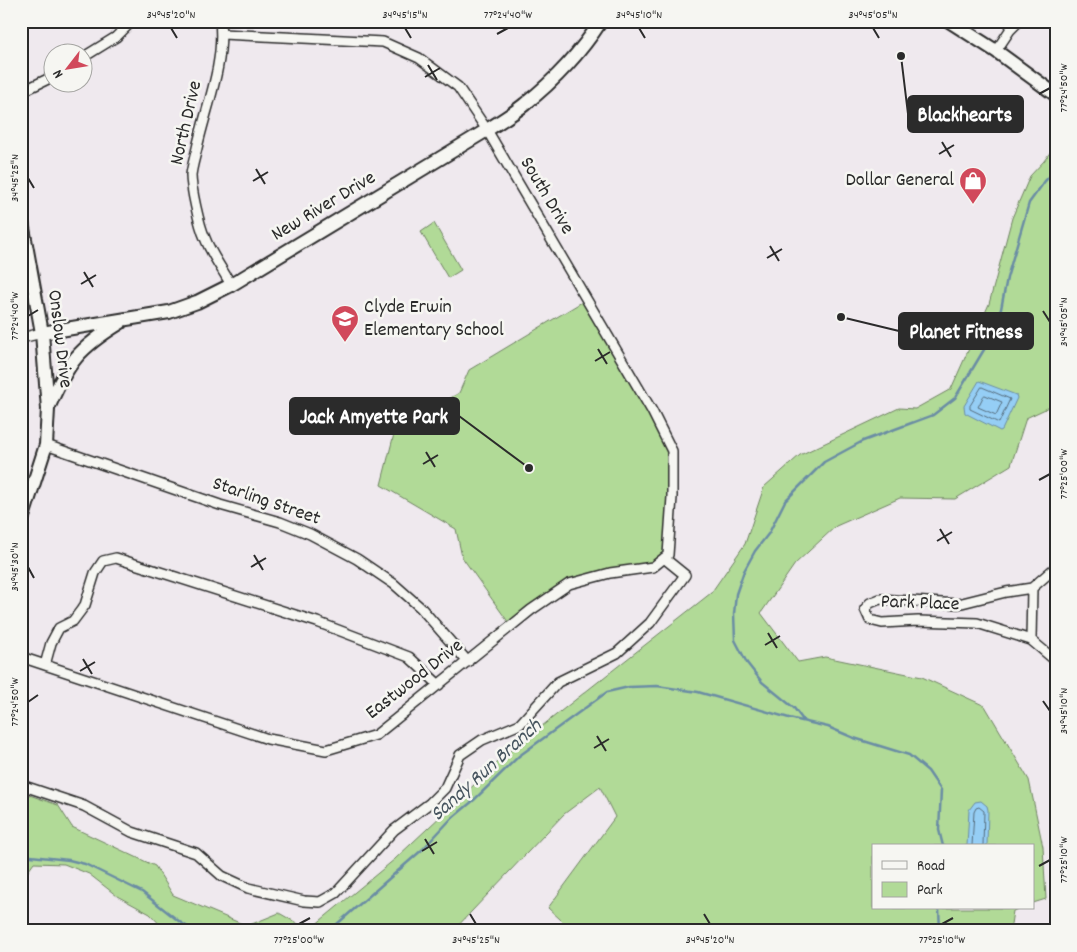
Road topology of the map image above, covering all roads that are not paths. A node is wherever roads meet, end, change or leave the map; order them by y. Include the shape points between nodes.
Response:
1 (132, 21) edge
2 (220, 21) edge
3 (601, 21) edge
4 (949, 21) edge
5 (1019, 21) edge
6 (222, 34) junction
7 (996, 51) junction
8 (92, 52) edge
9 (42, 82) edge
10 (21, 92) edge
11 (1056, 95) edge
12 (487, 130) junction
13 (21, 217) edge
14 (231, 284) junction
15 (126, 320) junction
16 (42, 333) junction
17 (21, 338) edge
18 (48, 409) junction
19 (46, 445) junction
20 (21, 523) edge
21 (666, 557) junction
22 (1056, 567) edge
23 (1032, 588) junction
24 (1031, 640) junction
25 (21, 657) edge
26 (1056, 660) edge
27 (468, 662) junction
28 (45, 665) junction
29 (439, 685) junction
30 (21, 785) edge

1 - 8 street via 116,37
2 - 6 street, North Drive
3 - 12 street, New River Drive via 563,69 525,104
4 - 7 street
5 - 7 street
6 - 12 street, South Drive via 383,42 420,58 458,87
6 - 14 street, North Drive via 211,100 191,174 205,238
7 - 11 street
9 - 10 street
12 - 14 street, New River Drive
12 - 21 street, South Drive via 652,411 672,451 672,497
13 - 16 street, Onslow Drive
14 - 15 street, New River Drive via 169,312
15 - 16 street, New River Drive
15 - 18 street via 97,337 76,356
16 - 17 street, New River Drive
16 - 18 street, Onslow Drive
18 - 19 street, Onslow Drive
19 - 20 street, Onslow Drive
19 - 27 street, Starling Street via 310,534 357,559 394,584
21 - 27 street, Eastwood Drive via 653,567 609,573 569,584 531,610
21 - 30 street via 685,575 650,623 617,653 558,682 520,724 482,740 460,755 444,788 430,803 394,830 336,893 320,902 248,888 222,876 196,853 132,832 84,806
22 - 23 street
23 - 24 street
23 - 24 street, Park Place via 958,604 880,599 865,609 870,620 882,623 977,623
24 - 26 street
25 - 28 street, Eastwood Drive
27 - 29 street, Eastwood Drive
28 - 29 street, Eastwood Drive via 268,739 326,750 376,735
28 - 29 street via 59,628 73,621 85,605 95,573 103,562 116,558 317,622 410,657

